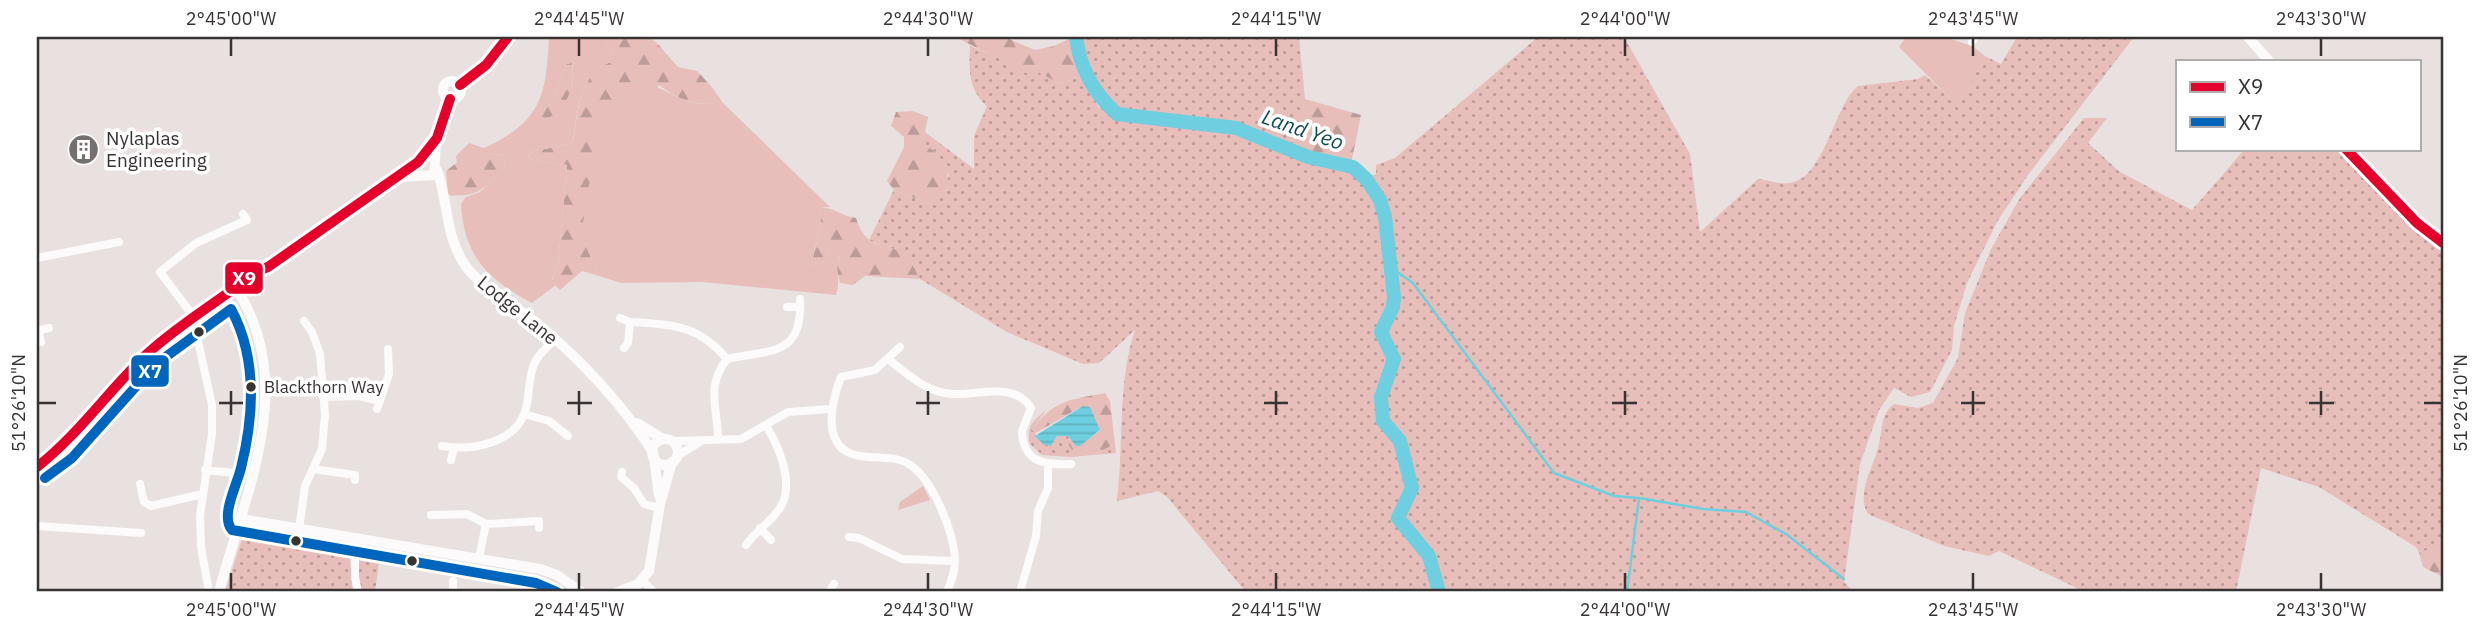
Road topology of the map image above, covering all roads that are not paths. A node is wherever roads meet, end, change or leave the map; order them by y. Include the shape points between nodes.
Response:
1 (508, 37) edge
2 (2248, 37) edge
3 (2268, 60) edge
4 (2347, 150) edge
5 (428, 168) junction
6 (243, 214) dead end
7 (119, 242) dead end
8 (2443, 243) edge
9 (37, 258) edge
10 (240, 285) junction
11 (787, 307) dead end
12 (194, 317) junction
13 (620, 318) dead end
14 (304, 321) dead end
15 (630, 323) junction
16 (49, 328) dead end
17 (37, 331) edge
18 (555, 339) junction
19 (198, 341) dead end
20 (41, 342) dead end
21 (900, 347) dead end
22 (624, 348) dead end
23 (392, 353) dead end
24 (727, 359) junction
25 (889, 360) junction
26 (323, 397) junction
27 (831, 410) junction
28 (524, 414) junction
29 (625, 414) junction
30 (767, 427) junction
31 (568, 436) dead end
32 (667, 440) junction
33 (706, 440) junction
34 (719, 440) junction
35 (442, 446) dead end
36 (454, 448) junction
37 (653, 455) junction
38 (675, 459) junction
39 (451, 460) dead end
40 (1071, 464) dead end
41 (1048, 465) junction
42 (37, 467) edge
43 (313, 469) junction
44 (205, 470) junction
45 (622, 472) dead end
46 (254, 475) junction
47 (357, 476) dead end
48 (139, 484) dead end
49 (201, 494) junction
50 (659, 506) junction
51 (436, 511) dead end
52 (242, 519) junction
53 (486, 524) junction
54 (37, 526) edge
55 (539, 528) dead end
56 (760, 528) junction
57 (299, 529) junction
58 (141, 533) dead end
59 (355, 537) junction
60 (849, 537) dead end
61 (771, 540) dead end
62 (746, 545) dead end
63 (213, 558) dead end
64 (479, 558) junction
65 (203, 560) junction
66 (955, 561) junction
67 (641, 582) junction
68 (834, 584) dead end
69 (581, 591) edge
70 (209, 592) edge
71 (219, 592) edge
72 (358, 592) edge
73 (618, 592) edge
74 (631, 592) edge
75 (654, 592) edge
76 (828, 592) edge
77 (947, 592) edge
78 (1020, 592) edge

1 - 5 main road via 486,65 460,85 446,84 444,93 450,99
2 - 3 main road
4 - 8 main road via 2417,223
5 - 10 main road via 398,177
5 - 18 street, Lodge Lane via 442,189 449,228 464,262
6 - 12 street via 247,220 197,243 160,272
7 - 9 street
10 - 12 main road
10 - 46 street via 257,327 264,367 264,427
11 - 24 street via 800,303 799,330 785,346
12 - 42 main road via 147,354 62,449
13 - 15 street
14 - 26 street via 316,330
15 - 22 street
15 - 24 street via 692,330 711,341
16 - 17 street
17 - 20 street
18 - 28 street via 534,364
18 - 29 street, Lodge Lane
19 - 44 street via 214,387
21 - 25 street
23 - 26 street via 379,405 359,396
24 - 34 street via 713,385
25 - 27 street via 872,372 842,375
25 - 41 street via 941,392 1007,392 1021,397 1032,410 1022,429 1024,445 1033,459
26 - 43 street via 323,444
27 - 30 street via 793,411
27 - 66 street via 834,438 843,451 896,458 920,473 937,500
28 - 31 street via 549,421
28 - 36 street via 515,428 498,440
29 - 32 street, Lodge Lane
29 - 37 street, Lodge Lane
30 - 34 street via 746,438
30 - 56 street via 782,455 784,496 779,510
32 - 33 street
32 - 37 street via 657,443
32 - 38 street via 677,449
33 - 34 street
33 - 38 street
35 - 36 street
36 - 39 street
37 - 38 street via 662,464
37 - 50 street, Lodge Lane
38 - 50 street, Lodge Lane
40 - 41 street
41 - 78 street via 1048,488 1037,514 1036,536
43 - 47 street
43 - 57 street via 304,490
44 - 46 street
44 - 49 street
45 - 50 street via 621,477 644,504
46 - 52 street
48 - 49 street via 140,505 156,506
49 - 65 street
50 - 67 street, Lodge Lane via 649,571
51 - 53 street via 470,514
52 - 57 street
52 - 71 street
53 - 55 street via 539,521
53 - 64 street
54 - 58 street
56 - 61 street
56 - 62 street
57 - 59 street
59 - 64 street
59 - 72 street
60 - 66 street via 866,537 902,559
63 - 65 street
64 - 69 street via 540,569
65 - 70 street
66 - 77 street
67 - 73 street
67 - 74 street
67 - 75 street
68 - 76 street

